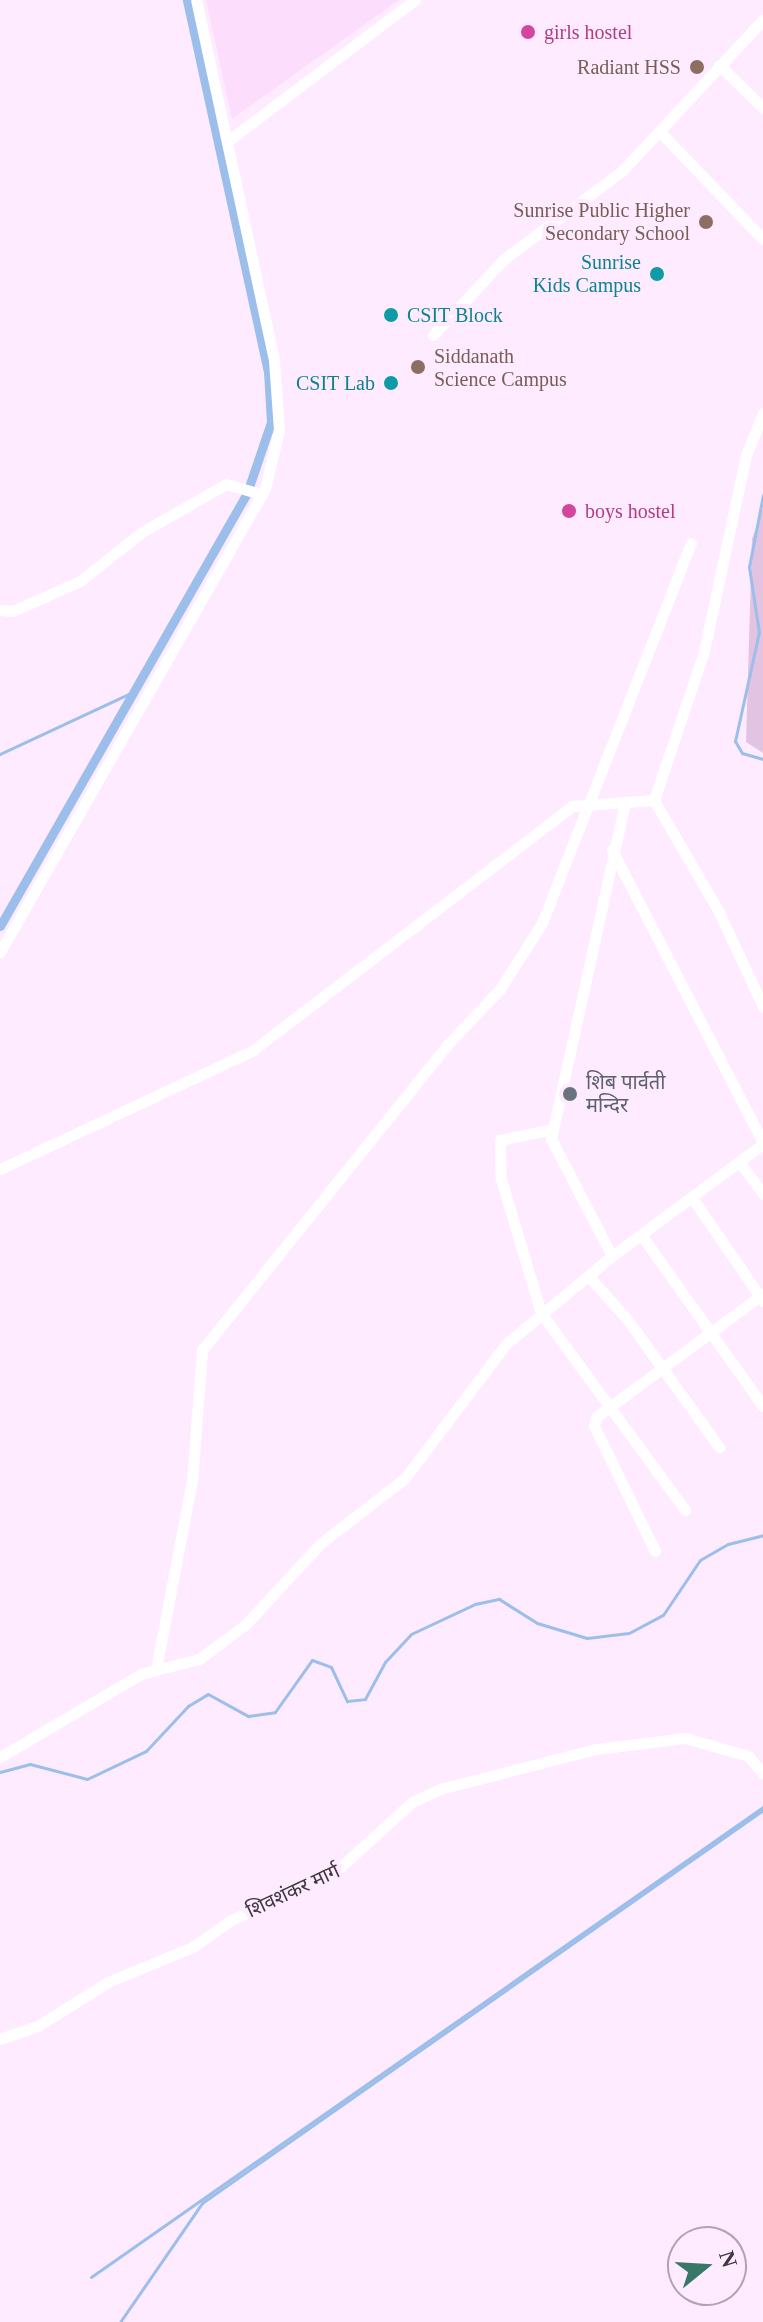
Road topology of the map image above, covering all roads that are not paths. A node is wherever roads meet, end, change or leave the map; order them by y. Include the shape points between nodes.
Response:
1 (196, 0) edge
2 (415, 0) edge
3 (763, 20) edge
4 (719, 65) junction
5 (763, 108) edge
6 (659, 131) junction
7 (229, 140) junction
8 (763, 239) edge
9 (433, 335) dead end
10 (763, 413) edge
11 (255, 491) junction
12 (691, 543) dead end
13 (0, 610) edge
14 (654, 800) junction
15 (588, 802) junction
16 (625, 803) junction
17 (612, 850) junction
18 (0, 952) edge
19 (763, 1007) edge
20 (553, 1129) junction
21 (763, 1144) edge
22 (740, 1163) junction
23 (0, 1169) edge
24 (763, 1194) edge
25 (693, 1199) junction
26 (642, 1236) junction
27 (612, 1256) junction
28 (591, 1279) junction
29 (762, 1297) edge
30 (541, 1313) junction
31 (712, 1334) junction
32 (661, 1373) junction
33 (763, 1406) edge
34 (608, 1407) junction
35 (719, 1447) dead end
36 (685, 1510) dead end
37 (655, 1551) dead end
38 (156, 1669) junction
39 (0, 1757) edge
40 (763, 1773) edge
41 (0, 2039) edge

1 - 7 street
2 - 7 street
3 - 4 street
4 - 5 street
4 - 6 street
6 - 8 street
6 - 9 street via 622,171 504,259
7 - 11 street via 280,394 279,430
10 - 14 street via 746,455 704,651
11 - 13 street via 226,484 204,494 142,532 80,581 13,611
11 - 18 street
12 - 15 street
14 - 16 street
14 - 19 street via 719,912
15 - 16 street
15 - 23 street via 572,806 252,1051
15 - 38 street via 542,923 500,989 448,1044 202,1350 192,1481
16 - 17 street
17 - 20 street
17 - 21 street
20 - 27 street via 551,1139
20 - 30 street via 500,1140 501,1179
21 - 22 street
22 - 24 street
22 - 25 street
25 - 26 street
25 - 29 street
26 - 27 street
26 - 31 street
27 - 28 street
28 - 30 street
28 - 32 street via 627,1319
29 - 31 street
30 - 34 street
30 - 38 street via 506,1344 405,1478 320,1544 245,1625 199,1659
31 - 32 street
31 - 33 street
32 - 34 street
32 - 35 street
34 - 36 street
34 - 37 street via 594,1426
38 - 39 street
40 - 41 street, शिवशंकर मार्ग via 748,1756 685,1738 596,1749 440,1789 412,1802 334,1873 231,1920 193,1947 108,1982 38,2026

